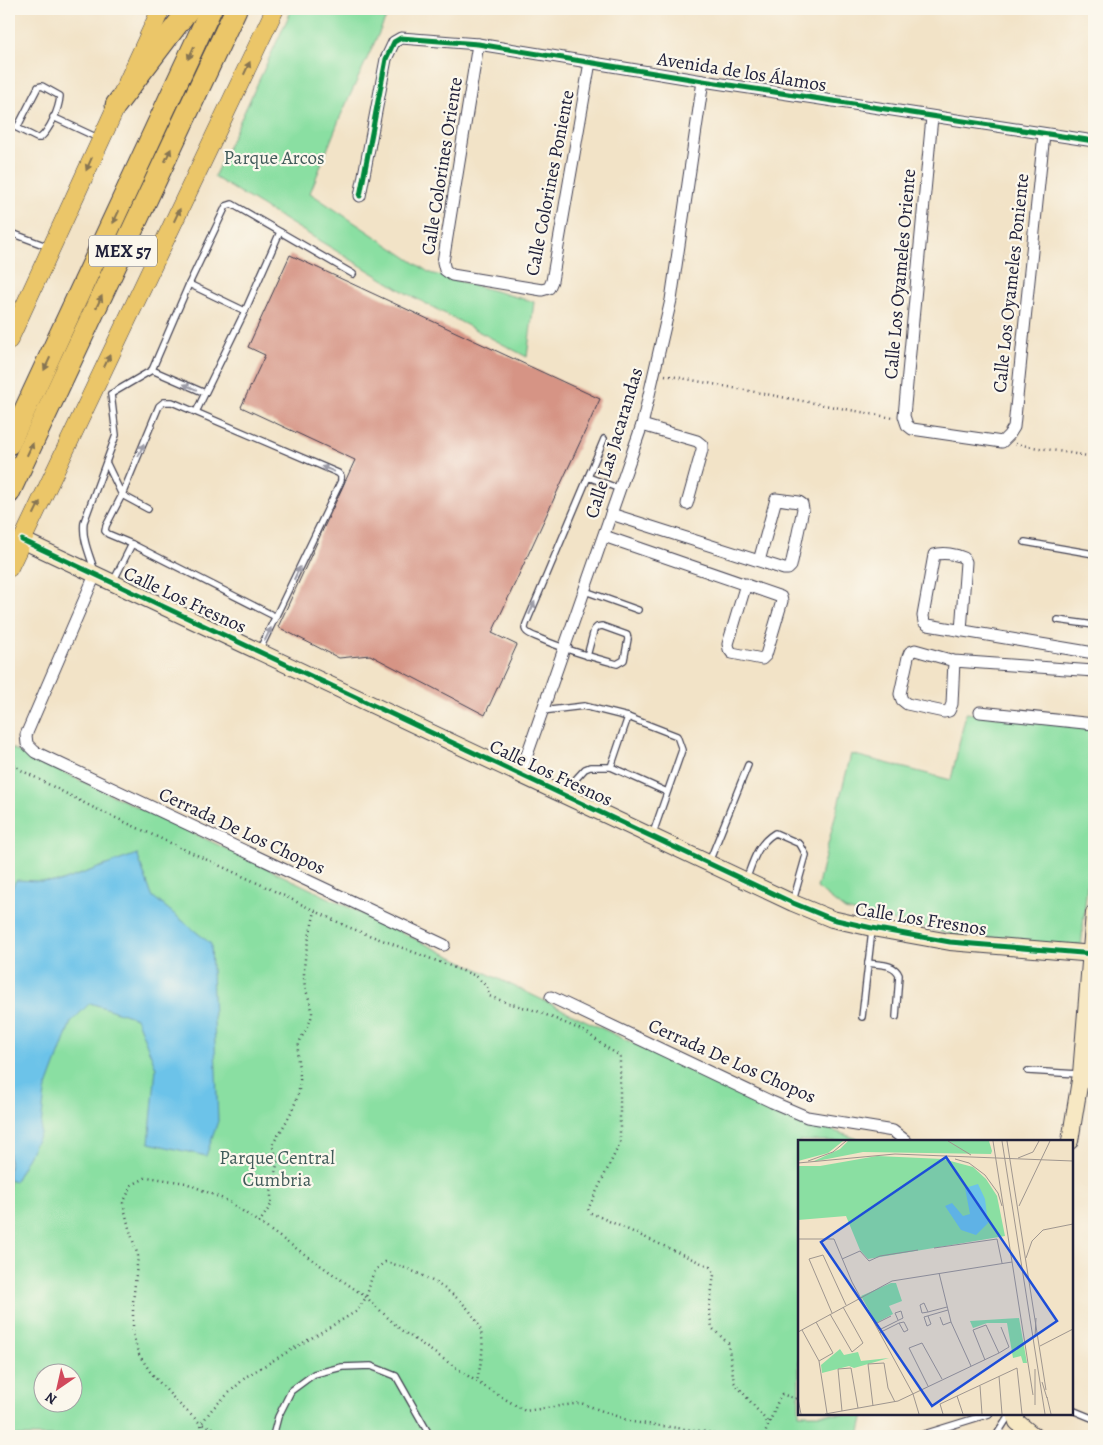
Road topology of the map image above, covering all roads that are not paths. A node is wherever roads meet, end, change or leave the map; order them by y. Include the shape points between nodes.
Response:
1 (190, 9) edge
2 (211, 9) edge
3 (236, 9) edge
4 (275, 9) edge
5 (158, 13) edge
6 (478, 44) junction
7 (590, 62) junction
8 (703, 81) junction
9 (116, 105) junction
10 (53, 117) junction
11 (932, 117) junction
12 (9, 124) edge
13 (17, 128) junction
14 (1044, 134) junction
15 (100, 139) junction
16 (1094, 141) edge
17 (360, 196) dead end
18 (9, 232) edge
19 (280, 232) junction
20 (51, 248) junction
21 (352, 274) dead end
22 (496, 282) joint
23 (189, 284) junction
24 (245, 311) junction
25 (9, 340) edge
26 (152, 370) junction
27 (103, 391) junction
28 (204, 393) junction
29 (196, 412) junction
30 (904, 418) joint
31 (642, 425) junction
32 (604, 438) dead end
33 (9, 444) edge
34 (106, 464) junction
35 (588, 477) junction
36 (620, 489) junction
37 (9, 493) edge
38 (122, 495) junction
39 (687, 504) dead end
40 (148, 509) dead end
41 (611, 514) junction
42 (604, 536) junction
43 (22, 540) junction
44 (1025, 542) dead end
45 (132, 544) junction
46 (1094, 554) edge
47 (759, 561) junction
48 (9, 568) edge
49 (96, 575) junction
50 (113, 583) junction
51 (746, 584) junction
52 (585, 591) junction
53 (638, 610) dead end
54 (276, 617) junction
55 (1058, 620) dead end
56 (1094, 625) edge
57 (961, 631) junction
58 (564, 649) junction
59 (259, 652) junction
60 (1094, 653) edge
61 (587, 656) junction
62 (954, 661) junction
63 (1094, 672) edge
64 (542, 711) junction
65 (980, 712) dead end
66 (628, 717) junction
67 (1094, 724) edge
68 (748, 766) dead end
69 (611, 767) junction
70 (520, 775) junction
71 (667, 792) junction
72 (562, 795) junction
73 (652, 837) junction
74 (708, 864) junction
75 (746, 881) junction
76 (793, 903) junction
77 (1094, 913) edge
78 (872, 928) junction
79 (444, 946) dead end
80 (1092, 954) edge
81 (868, 963) junction
82 (551, 996) dead end
83 (862, 1017) dead end
84 (896, 1017) dead end
85 (1028, 1071) dead end
86 (1081, 1074) junction
87 (905, 1140) edge
88 (1070, 1140) edge
89 (1073, 1410) edge
90 (986, 1415) edge
91 (1014, 1417) edge
92 (1094, 1419) edge
93 (921, 1435) edge
94 (273, 1436) edge
95 (430, 1436) edge
96 (996, 1436) edge
97 (1034, 1436) edge

1 - 9 highway
2 -> 33 highway, MEX 57
37 -> 3 highway, MEX 57
27 -> 4 main road
5 - 9 main road
6 - 7 street, Avenida de los Álamos
6 - 17 street, Avenida de los Álamos via 401,38 394,42 386,59
6 - 22 street, Calle Colorines Oriente via 443,262 445,270 452,275
7 - 8 street, Avenida de los Álamos
7 - 22 street, Calle Colorines Poniente via 552,281 549,288 542,290
8 - 11 street, Avenida de los Álamos
8 - 31 street, Calle Las Jacarandas via 671,300
9 - 15 main road
10 - 13 lane via 40,138
10 - 13 lane via 60,96 38,87
10 - 15 lane
11 - 14 street, Avenida de los Álamos
11 - 30 street, Calle Los Oyameles Oriente
12 - 13 lane
14 - 16 street, Avenida de los Álamos
14 - 30 street, Calle Los Oyameles Poniente via 1014,427 1006,438 912,429
15 -> 20 main road
18 - 20 lane
19 - 21 lane
19 - 23 lane via 232,204 226,206
19 - 24 lane
20 - 25 main road
23 - 24 lane
23 - 26 lane
24 - 28 lane
26 - 27 lane
28 -> 26 lane
27 - 34 lane via 116,435
43 -> 27 main road
28 - 29 lane
38 -> 29 lane via 159,406 172,402
54 -> 29 lane via 341,476
31 - 36 street, Calle Las Jacarandas
31 - 39 street via 702,445
32 - 35 lane
34 - 38 lane
34 - 49 lane via 83,529
35 - 36 lane
58 -> 35 lane via 527,632 525,628
36 - 41 street, Calle Las Jacarandas
38 - 40 lane
38 - 45 lane via 106,531
41 - 42 street, Calle Las Jacarandas
41 - 47 street
42 - 51 street
42 - 52 street, Calle Las Jacarandas
43 - 48 main road
43 - 49 street, Calle Los Fresnos
44 - 46 lane
45 - 50 lane
45 - 54 lane
47 - 47 street via 776,498 802,504 791,566 784,570
49 - 50 street, Calle Los Fresnos
49 - 79 street, Cerrada De Los Chopos via 26,735 27,744 35,752
50 - 59 street, Calle Los Fresnos
51 - 51 street via 728,649 732,653 762,659 782,601
52 - 53 lane
52 - 58 street, Calle Las Jacarandas
59 -> 54 lane
55 - 56 lane
57 - 57 street via 924,622 934,554 961,556 966,562
57 - 60 street
58 - 61 lane
58 - 64 street, Calle Las Jacarandas
59 - 70 street, Calle Los Fresnos
61 - 61 lane via 597,627 627,635 621,664
62 - 62 street via 915,650 910,652 900,694 902,700 944,712 949,710
62 - 63 street
64 - 66 lane via 584,706
64 - 70 street, Calle Las Jacarandas
65 - 67 street
66 - 69 lane
66 - 71 lane via 677,736 682,750
68 - 74 lane
69 - 71 lane
69 - 72 lane via 585,769
70 - 72 street, Calle Los Fresnos
71 - 73 lane
72 - 73 street, Calle Los Fresnos
73 - 74 street, Calle Los Fresnos
74 - 75 street, Calle Los Fresnos
75 - 76 street, Calle Los Fresnos
75 - 76 lane via 760,845 767,838 775,833 800,844 806,855
76 - 78 street, Calle Los Fresnos via 832,918
77 - 80 street
78 - 80 street, Calle Los Fresnos via 950,942
78 - 81 lane
80 - 86 street
81 - 83 lane
81 - 84 lane via 897,969
82 - 87 street, Cerrada De Los Chopos via 808,1117 893,1131
85 - 86 lane
86 - 88 street
89 - 92 lane
90 - 93 lane
91 - 96 lane
91 - 97 street
94 - 95 lane via 291,1391 314,1374 342,1367 371,1366 396,1376

